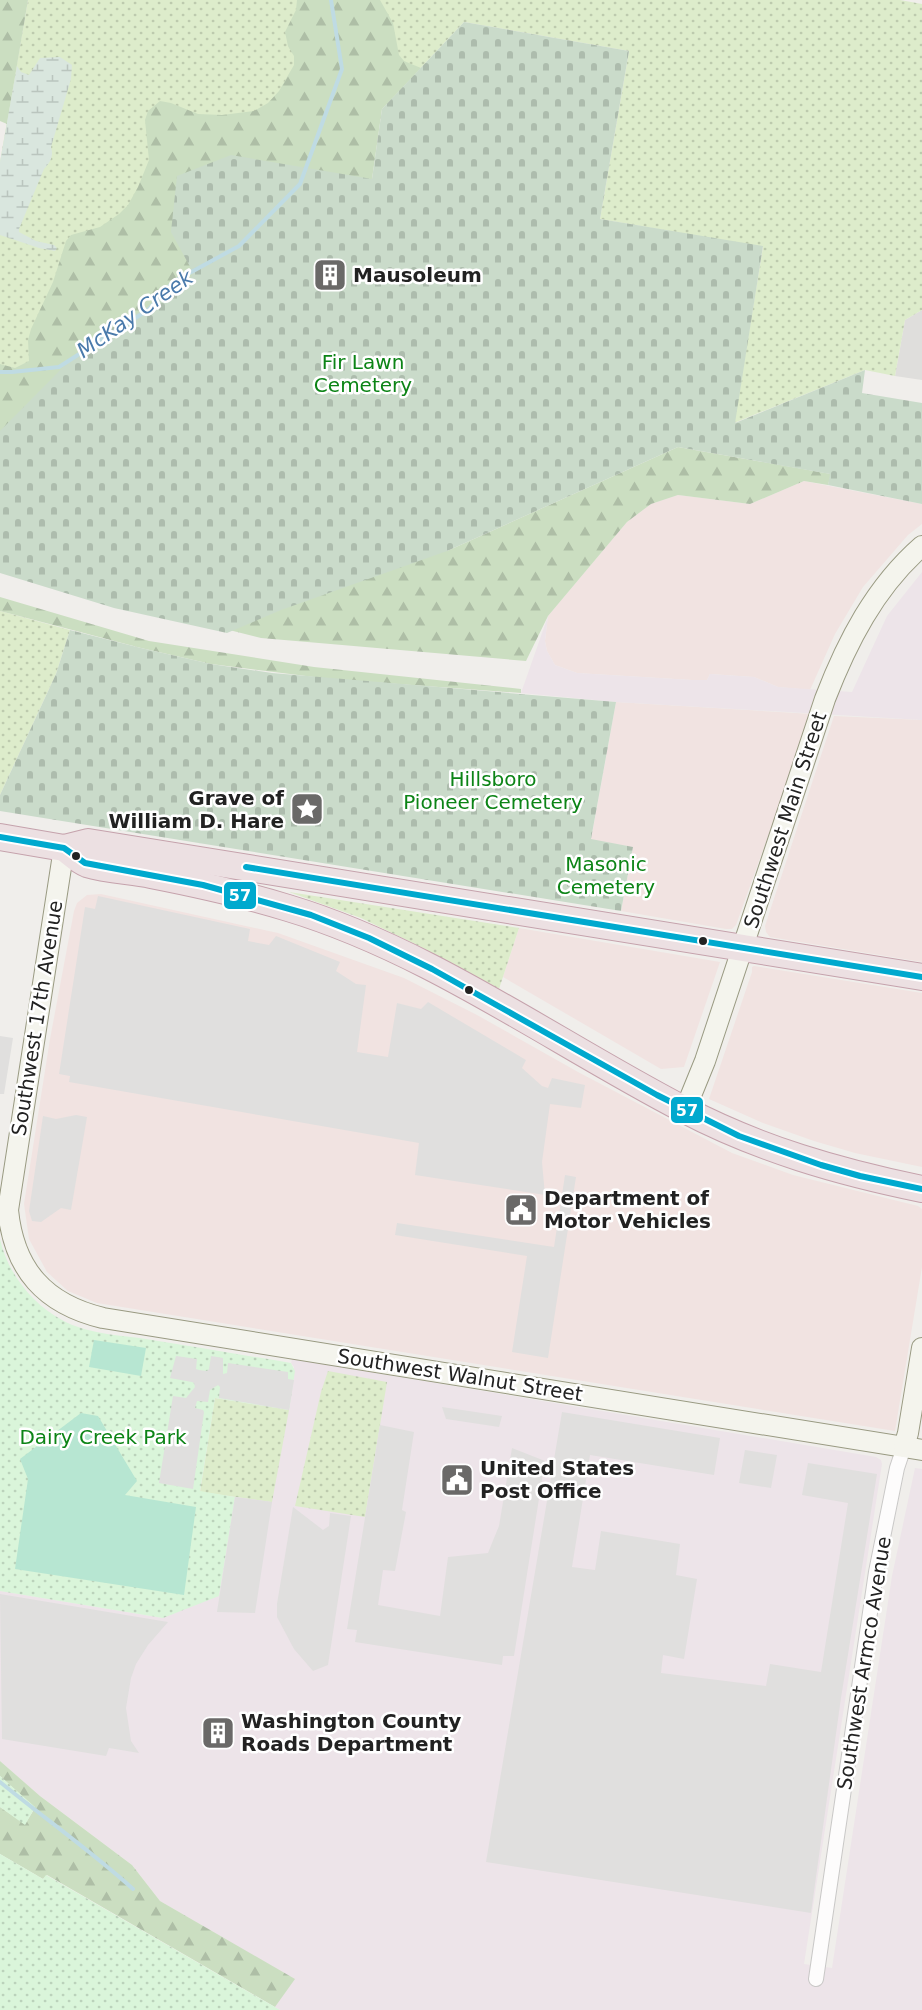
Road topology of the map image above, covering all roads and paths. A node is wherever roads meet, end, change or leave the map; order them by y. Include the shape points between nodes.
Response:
1 (922, 546) edge
2 (0, 837) edge
3 (64, 848) junction
4 (742, 948) junction
5 (922, 977) edge
6 (685, 1110) junction
7 (922, 1189) edge
8 (20, 1258) joint
9 (922, 1348) edge
10 (913, 1449) edge
11 (816, 1979) dead end

1 - 4 street, Southwest Main Street via 861,619 844,652
2 - 3 highway
3 - 4 highway via 88,842
3 - 6 highway via 85,863 247,896 369,938
3 - 8 street, Southwest 17th Avenue via 9,1198 10,1228
4 - 5 highway
4 - 6 street, Southwest Main Street
6 - 7 highway via 798,1158
8 - 10 street, Southwest Walnut Street via 57,1300 103,1318
9 - 10 street, Southwest Armco Avenue via 908,1433
10 - 11 street, Southwest Armco Avenue via 897,1468 876,1572

